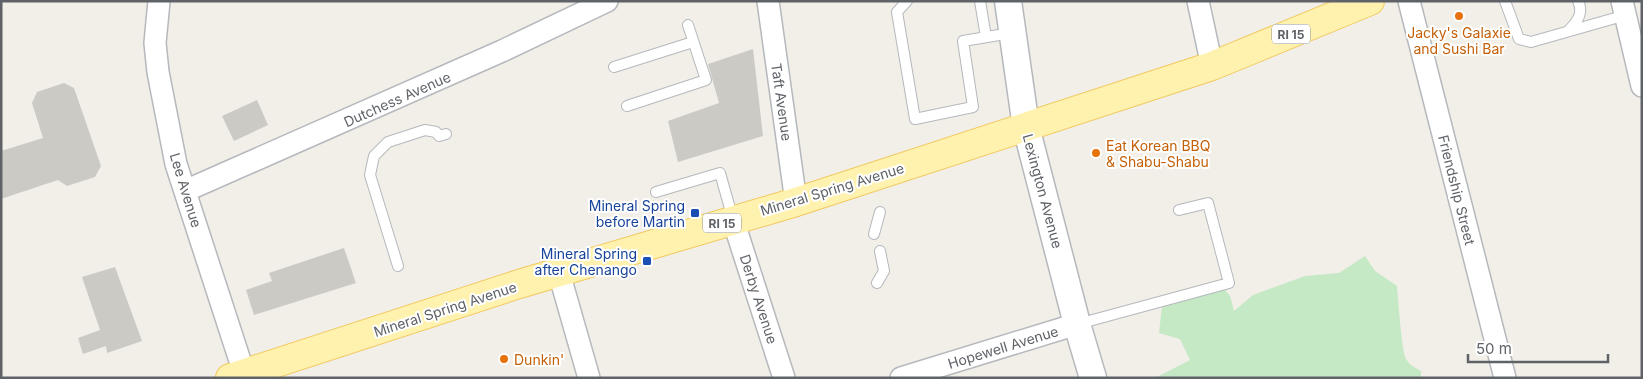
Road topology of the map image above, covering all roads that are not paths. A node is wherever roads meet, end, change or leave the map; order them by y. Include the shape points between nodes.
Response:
1 (159, 1) edge
2 (606, 1) edge
3 (768, 1) edge
4 (906, 1) edge
5 (980, 1) edge
6 (1008, 1) edge
7 (1198, 1) edge
8 (1370, 1) edge
9 (1409, 1) edge
10 (1504, 1) edge
11 (1578, 1) edge
12 (1624, 8) edge
13 (688, 25) dead end
14 (1568, 30) junction
15 (1012, 33) junction
16 (986, 38) junction
17 (693, 42) junction
18 (1212, 66) junction
19 (614, 67) dead end
20 (1642, 86) edge
21 (627, 106) dead end
22 (1026, 127) junction
23 (446, 134) dead end
24 (186, 191) junction
25 (656, 192) dead end
26 (796, 202) junction
27 (1179, 210) dead end
28 (880, 212) dead end
29 (733, 220) junction
30 (874, 234) dead end
31 (880, 251) dead end
32 (398, 266) dead end
33 (558, 273) junction
34 (877, 284) dead end
35 (1077, 324) junction
36 (287, 369) edge
37 (237, 376) edge
38 (589, 378) edge
39 (784, 378) edge
40 (901, 378) edge
41 (1093, 378) edge
42 (1505, 378) edge

1 - 24 street, Lee Avenue via 155,43 158,72 176,164
2 - 24 street, Dutchess Avenue via 502,52
3 - 26 street, Taft Avenue
4 - 16 lane via 897,12 915,119 972,107 963,41
5 - 16 lane
6 - 15 street, Lexington Avenue
7 - 18 street
8 - 18 main road, Mineral Spring Avenue / RI 15
9 - 42 street, Friendship Street
10 - 14 lane via 1519,39 1531,42
11 - 14 lane via 1580,15
12 - 14 lane
12 - 20 street
13 - 17 lane
15 - 16 lane
15 - 22 street, Lexington Avenue
17 - 19 lane
17 - 21 lane via 706,80
18 - 22 main road, Mineral Spring Avenue / RI 15
22 - 26 main road, Mineral Spring Avenue / RI 15
22 - 35 street, Lexington Avenue
23 - 32 lane via 439,136 425,130 388,142 374,156 370,175
24 - 37 street, Lee Avenue
25 - 29 lane via 720,173
26 - 29 main road, Mineral Spring Avenue / RI 15
27 - 35 lane via 1208,203 1229,283
28 - 30 lane
29 - 33 main road, Mineral Spring Avenue / RI 15
29 - 39 street, Derby Avenue
31 - 34 lane via 884,271
33 - 36 main road, Mineral Spring Avenue / RI 15
33 - 38 street
35 - 40 street, Hopewell Avenue
35 - 41 street, Lexington Avenue
36 - 37 main road, Mineral Spring Avenue / RI 15

